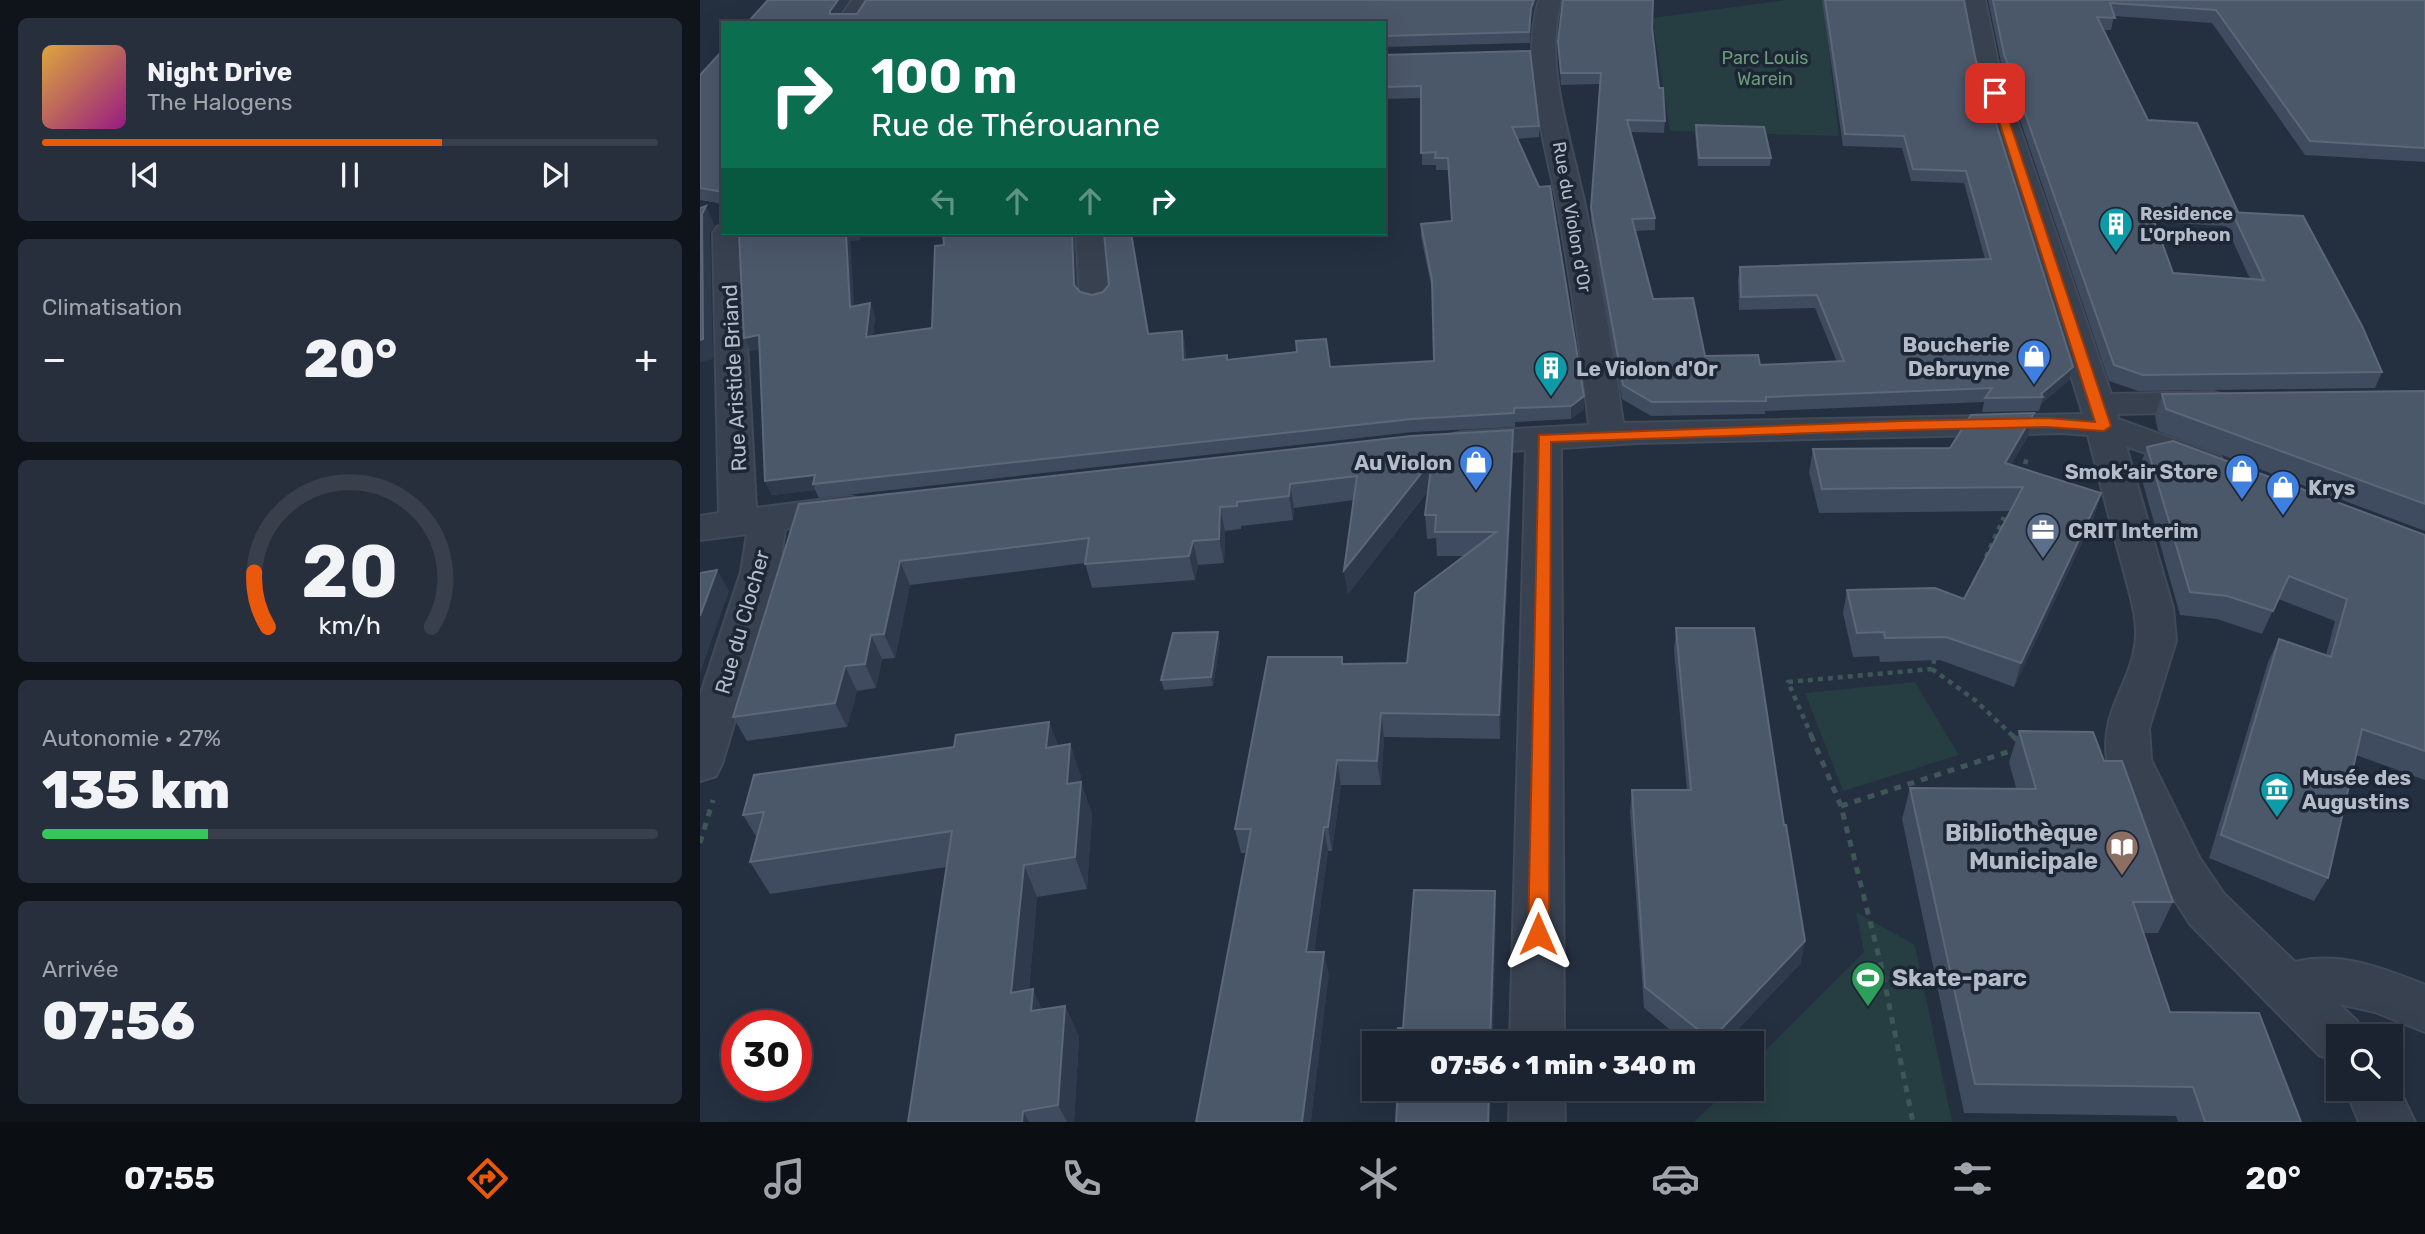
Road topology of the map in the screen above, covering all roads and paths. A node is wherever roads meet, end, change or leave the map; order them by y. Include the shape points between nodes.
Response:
1 (863, 0) edge
2 (1550, 0) edge
3 (1974, 0) edge
4 (848, 21) edge
5 (722, 235) edge
6 (1090, 235) edge
7 (1096, 297) edge
8 (2247, 401) edge
9 (2101, 415) junction
10 (1607, 435) junction
11 (1544, 438) junction
12 (1425, 446) edge
13 (2237, 475) edge
14 (878, 505) edge
15 (2004, 517) edge
16 (753, 520) junction
17 (700, 528) edge
18 (1983, 562) edge
19 (1936, 657) edge
20 (1931, 668) junction
21 (700, 764) edge
22 (1841, 806) junction
23 (2288, 986) junction
24 (2425, 1009) edge
25 (2326, 1026) edge
26 (1537, 1031) edge
27 (1537, 1101) edge
28 (2378, 1101) edge
29 (1537, 1122) edge
30 (1913, 1122) edge
31 (2387, 1122) edge

1 - 4 street
2 - 10 street, Rue du Violon d'Or via 1533,53 1568,184
3 - 9 street via 1987,68
5 - 16 street, Rue Aristide Briand
6 - 7 street
8 - 9 street
9 - 10 street via 2062,423
9 - 13 street
9 - 23 street via 2156,624 2152,656 2126,726 2129,760 2192,889 2226,930
10 - 11 street
11 - 12 street
11 - 26 street
14 - 16 street
15 - 18 path
16 - 17 street
16 - 21 street, Rue du Clocher via 760,572
19 - 20 path
20 - 22 path via 1788,682
20 - 22 path via 1975,700 2024,747
22 - 30 path via 1881,965
23 - 24 street via 2307,980 2355,982
23 - 25 street
27 - 29 street
28 - 31 street

